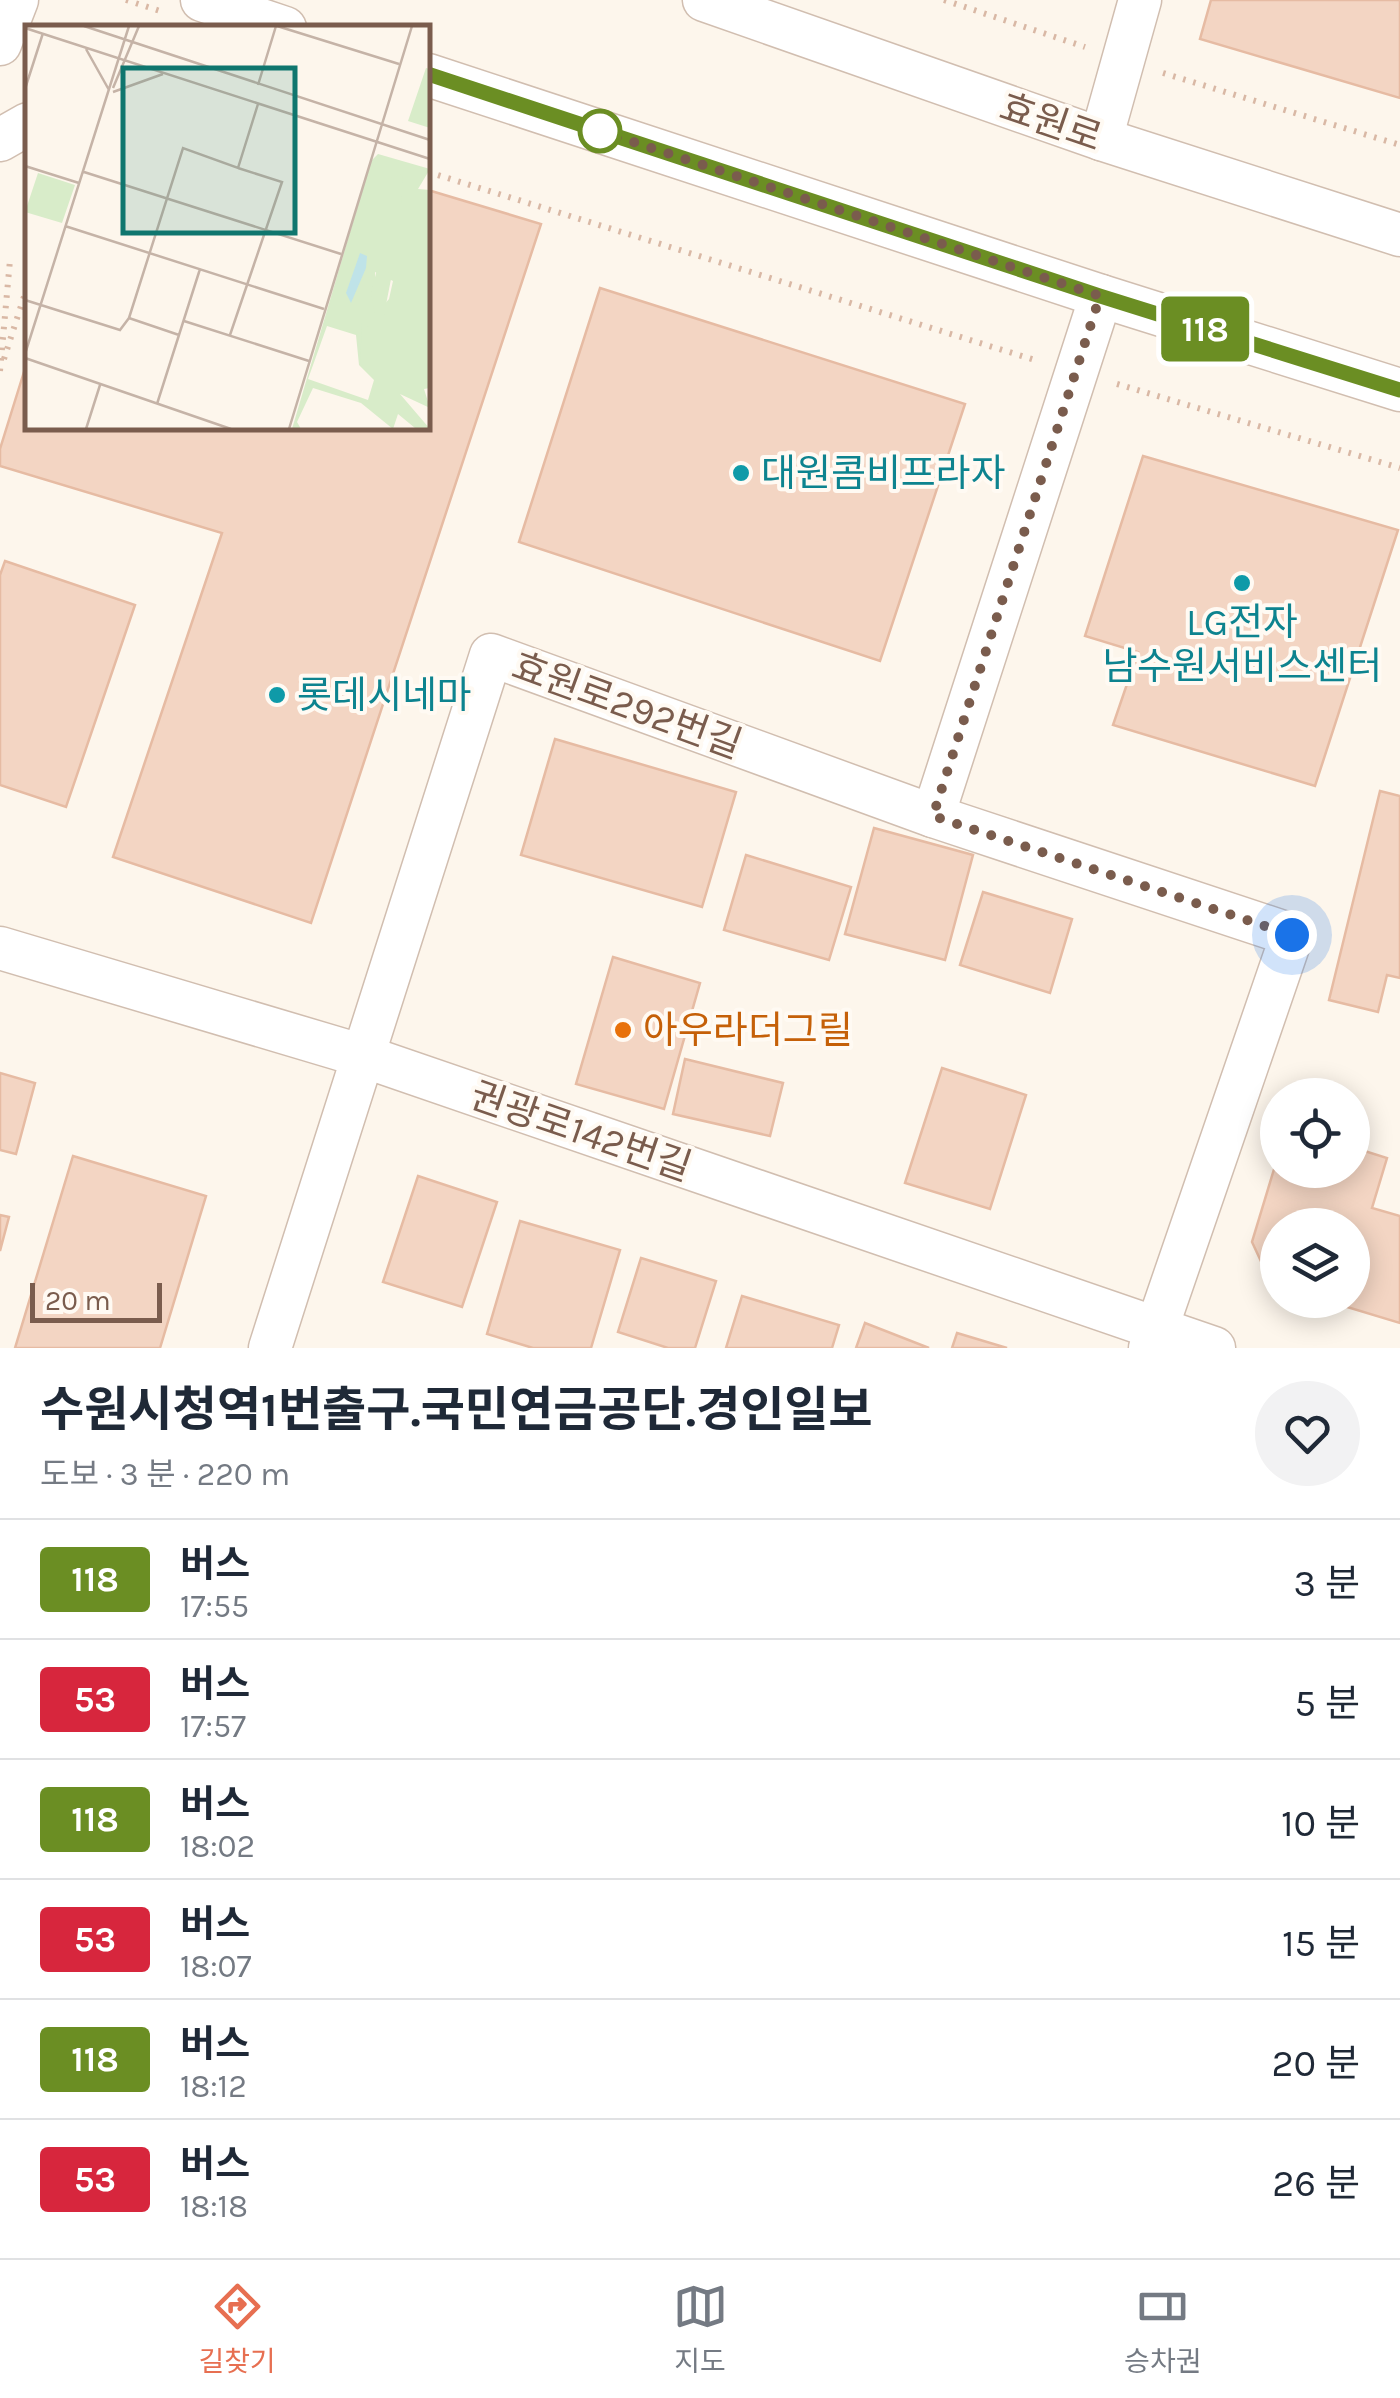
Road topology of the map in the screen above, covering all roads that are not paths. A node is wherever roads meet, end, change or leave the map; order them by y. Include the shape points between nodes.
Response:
1 (18, 0) edge
2 (202, 0) edge
3 (704, 0) edge
4 (1140, 0) edge
5 (275, 25) edge
6 (0, 44) edge
7 (430, 75) edge
8 (25, 126) edge
9 (1100, 139) junction
10 (0, 140) edge
11 (1400, 235) edge
12 (1100, 296) junction
13 (1400, 390) edge
14 (933, 816) junction
15 (0, 948) edge
16 (364, 1056) junction
17 (1153, 1339) edge
18 (270, 1348) edge
19 (1214, 1348) edge

1 - 6 street
2 - 5 street
3 - 9 street, 효원로
4 - 9 street
7 - 12 street
8 - 10 street
9 - 11 street, 효원로
12 - 13 street
12 - 14 street
14 - 16 street, 효원로292번길 via 491,655
14 - 17 street via 1292,935
15 - 16 street, 권광로142번길
16 - 17 street, 권광로142번길
16 - 18 street, 효원로292번길
17 - 19 street, 권광로142번길

